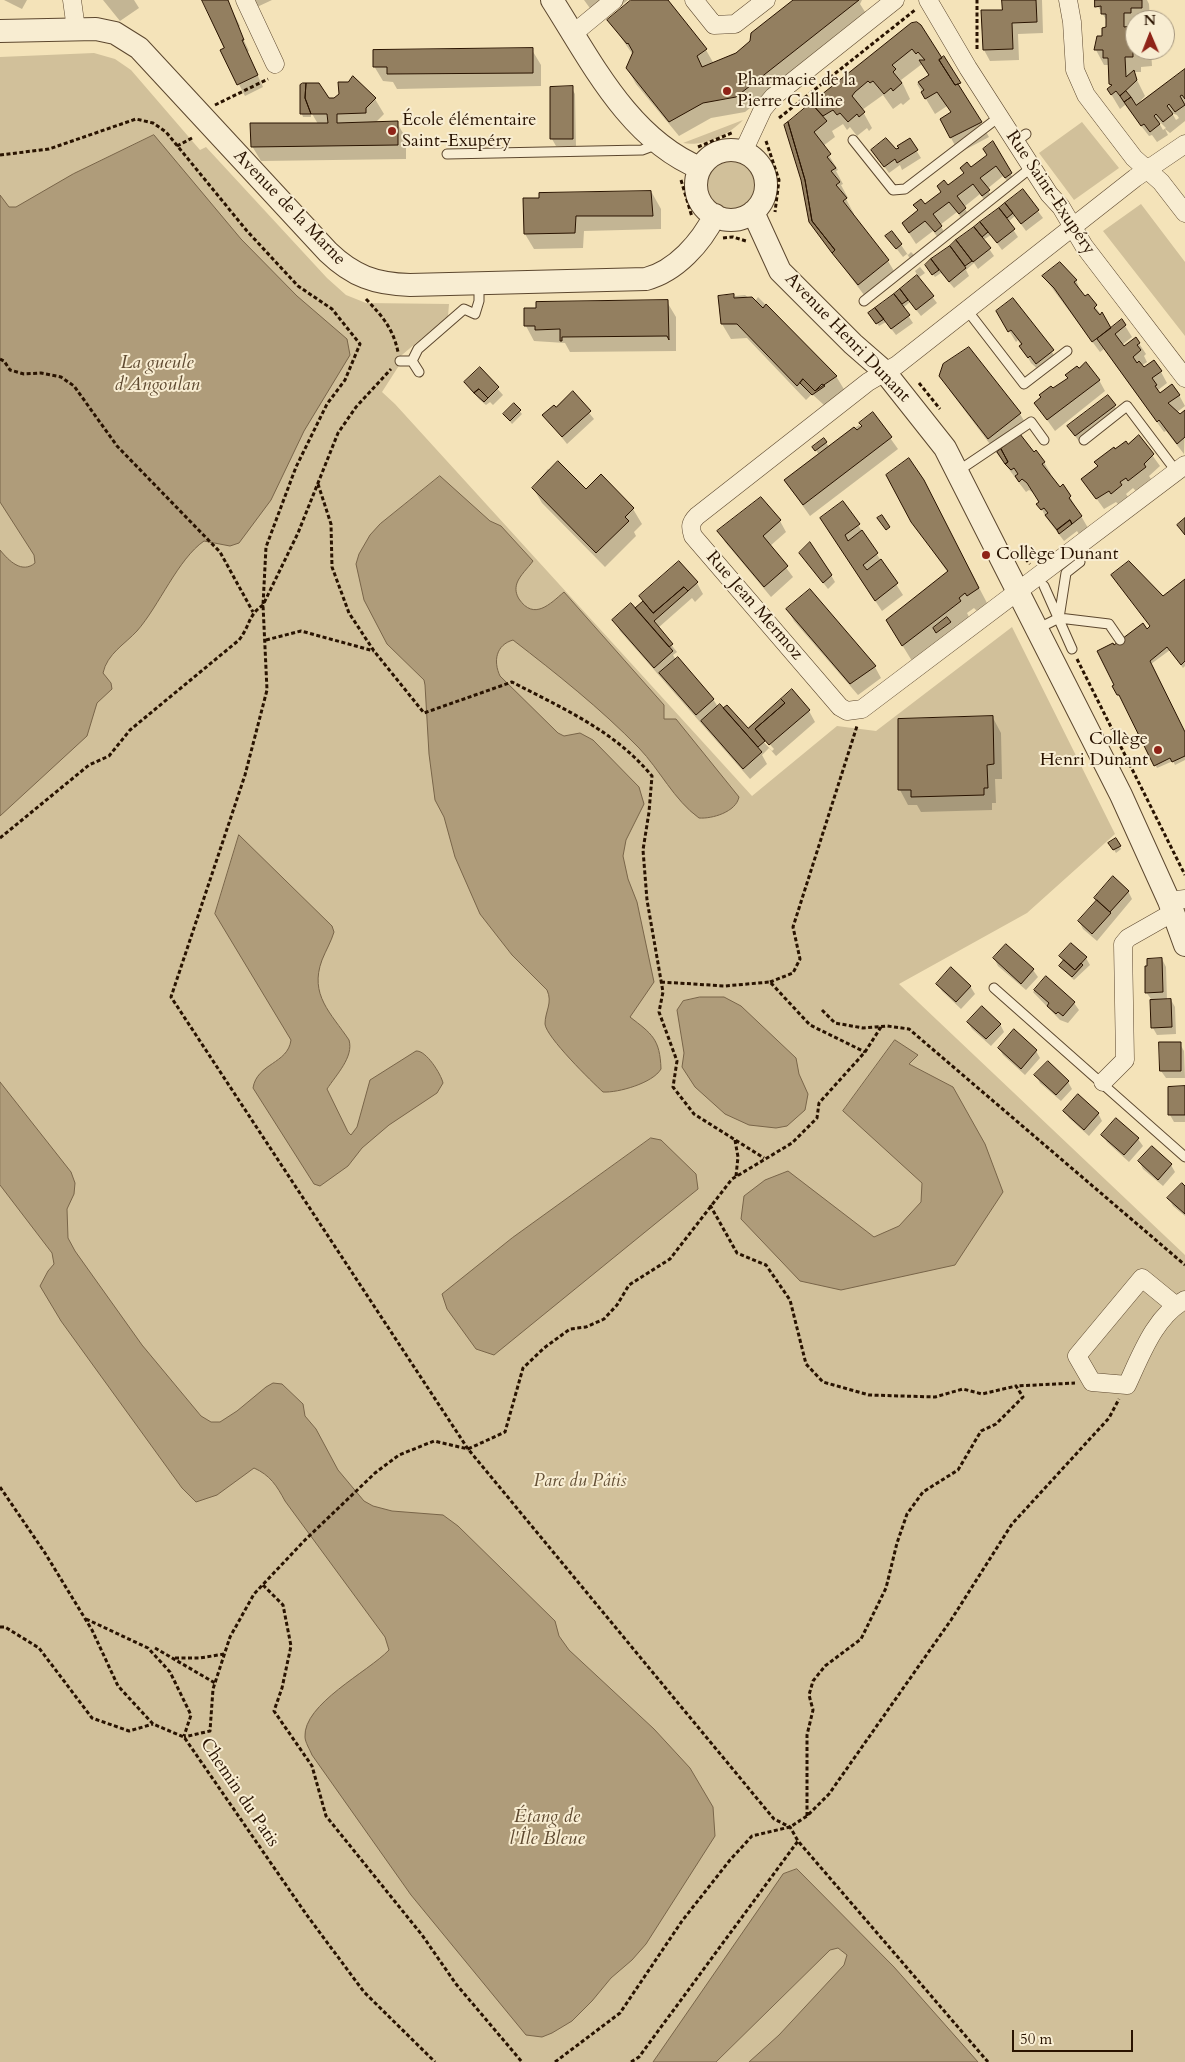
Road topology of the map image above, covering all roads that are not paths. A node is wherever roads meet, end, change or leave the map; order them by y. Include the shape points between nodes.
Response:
1 (72, 0) edge
2 (245, 0) edge
3 (552, 0) edge
4 (614, 0) edge
5 (694, 0) edge
6 (766, 0) edge
7 (895, 0) edge
8 (1068, 0) edge
9 (924, 3) edge
10 (76, 29) junction
11 (0, 32) edge
12 (574, 33) junction
13 (275, 64) road end
14 (999, 116) junction
15 (853, 140) dead end
16 (658, 144) junction
17 (1185, 144) edge
18 (743, 152) junction
19 (448, 154) dead end
20 (1032, 167) junction
21 (700, 168) junction
22 (1149, 170) junction
23 (752, 212) junction
24 (1185, 213) edge
25 (715, 215) junction
26 (1073, 228) junction
27 (479, 284) junction
28 (864, 301) dead end
29 (967, 310) junction
30 (1067, 351) dead end
31 (400, 361) road end
32 (412, 361) junction
33 (884, 371) junction
34 (419, 372) dead end
35 (1185, 378) edge
36 (1044, 440) dead end
37 (1084, 440) dead end
38 (1181, 468) edge
39 (958, 471) junction
40 (1080, 562) dead end
41 (1044, 586) dead end
42 (1019, 592) junction
43 (1059, 618) junction
44 (1047, 624) dead end
45 (1120, 640) dead end
46 (1072, 649) road end
47 (1175, 904) edge
48 (1185, 945) edge
49 (994, 988) dead end
50 (1103, 1082) junction
51 (1185, 1157) edge
52 (1180, 1302) edge

1 - 10 street
2 - 13 street
3 - 12 street
4 - 12 street
5 - 6 street via 714,25 734,24
7 - 18 street via 773,97 763,109
8 - 22 street via 1074,70 1086,95 1134,158
9 - 14 street, Rue Saint-Exupéry
10 - 11 street, Avenue de la Marne
10 - 27 street, Avenue de la Marne via 114,33 139,48 341,264 362,278 376,283 410,280
12 - 16 street via 619,101
14 - 15 lane via 905,189 893,190
14 - 20 street, Rue Saint-Exupéry via 1021,138
16 - 19 lane via 642,150
16 - 21 street
17 - 22 street
18 - 21 street via 716,153
18 - 23 street via 757,161 766,181 765,195
20 - 26 street, Rue Saint-Exupéry
20 - 28 lane
21 - 25 street via 696,181 698,195 704,207
22 - 24 street
22 - 26 street
23 - 25 street via 734,219
23 - 33 street, Avenue Henri Dunant via 780,271
25 - 27 street, Avenue de la Marne via 685,256 670,269 646,279
26 - 29 street
26 - 35 street, Rue Saint-Exupéry
27 - 32 lane via 478,316 464,309 418,349
29 - 30 lane via 1024,384
29 - 33 street via 897,365
31 - 32 lane
32 - 34 lane
33 - 39 street, Avenue Henri Dunant via 930,426
33 - 42 street, Rue Jean Mermoz via 697,516 692,521 694,536 840,707 847,711 862,709
36 - 39 lane via 1031,422
37 - 38 lane via 1127,406
38 - 42 street
39 - 42 street, Avenue Henri Dunant
40 - 43 lane via 1065,571
41 - 43 lane
42 - 47 street, Avenue Henri Dunant
43 - 44 lane
43 - 45 lane via 1109,624
43 - 46 lane
47 - 48 street, Avenue Henri Dunant
47 - 50 street via 1123,944 1120,1014 1125,1060
49 - 50 lane
50 - 51 lane
52 - 52 street via 1148,1339 1127,1384 1092,1382 1077,1356 1142,1278

